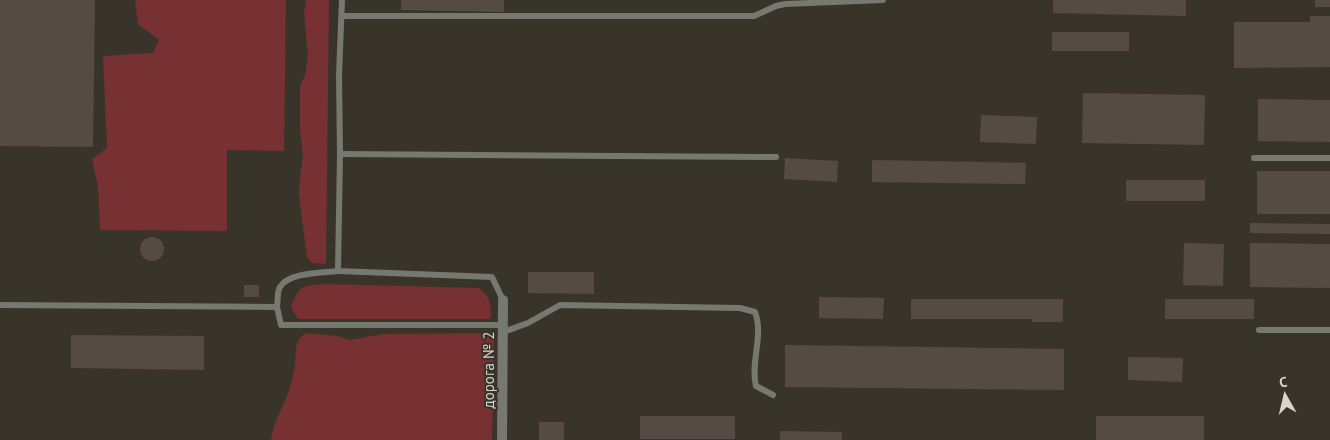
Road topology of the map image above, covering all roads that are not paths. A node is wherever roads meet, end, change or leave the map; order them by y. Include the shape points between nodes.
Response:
1 (342, 0) edge
2 (883, 0) edge
3 (342, 16) junction
4 (340, 154) junction
5 (776, 157) dead end
6 (1254, 158) dead end
7 (1330, 158) edge
8 (338, 271) junction
9 (503, 300) joint
10 (0, 305) edge
11 (277, 307) junction
12 (503, 328) junction
13 (1259, 330) dead end
14 (1330, 330) edge
15 (773, 395) dead end
16 (502, 440) edge

1 - 3 lane
2 - 3 lane via 786,4 754,16
3 - 4 lane
4 - 5 lane
4 - 8 lane
6 - 7 lane
8 - 9 lane via 492,278
8 - 11 lane via 299,275 286,280 279,288
9 - 12 street, дорога № 2
10 - 11 lane
11 - 12 lane via 281,325
12 - 15 lane via 528,323 560,305 740,308 755,312 758,322 756,386
12 - 16 street, дорога № 2
13 - 14 lane

